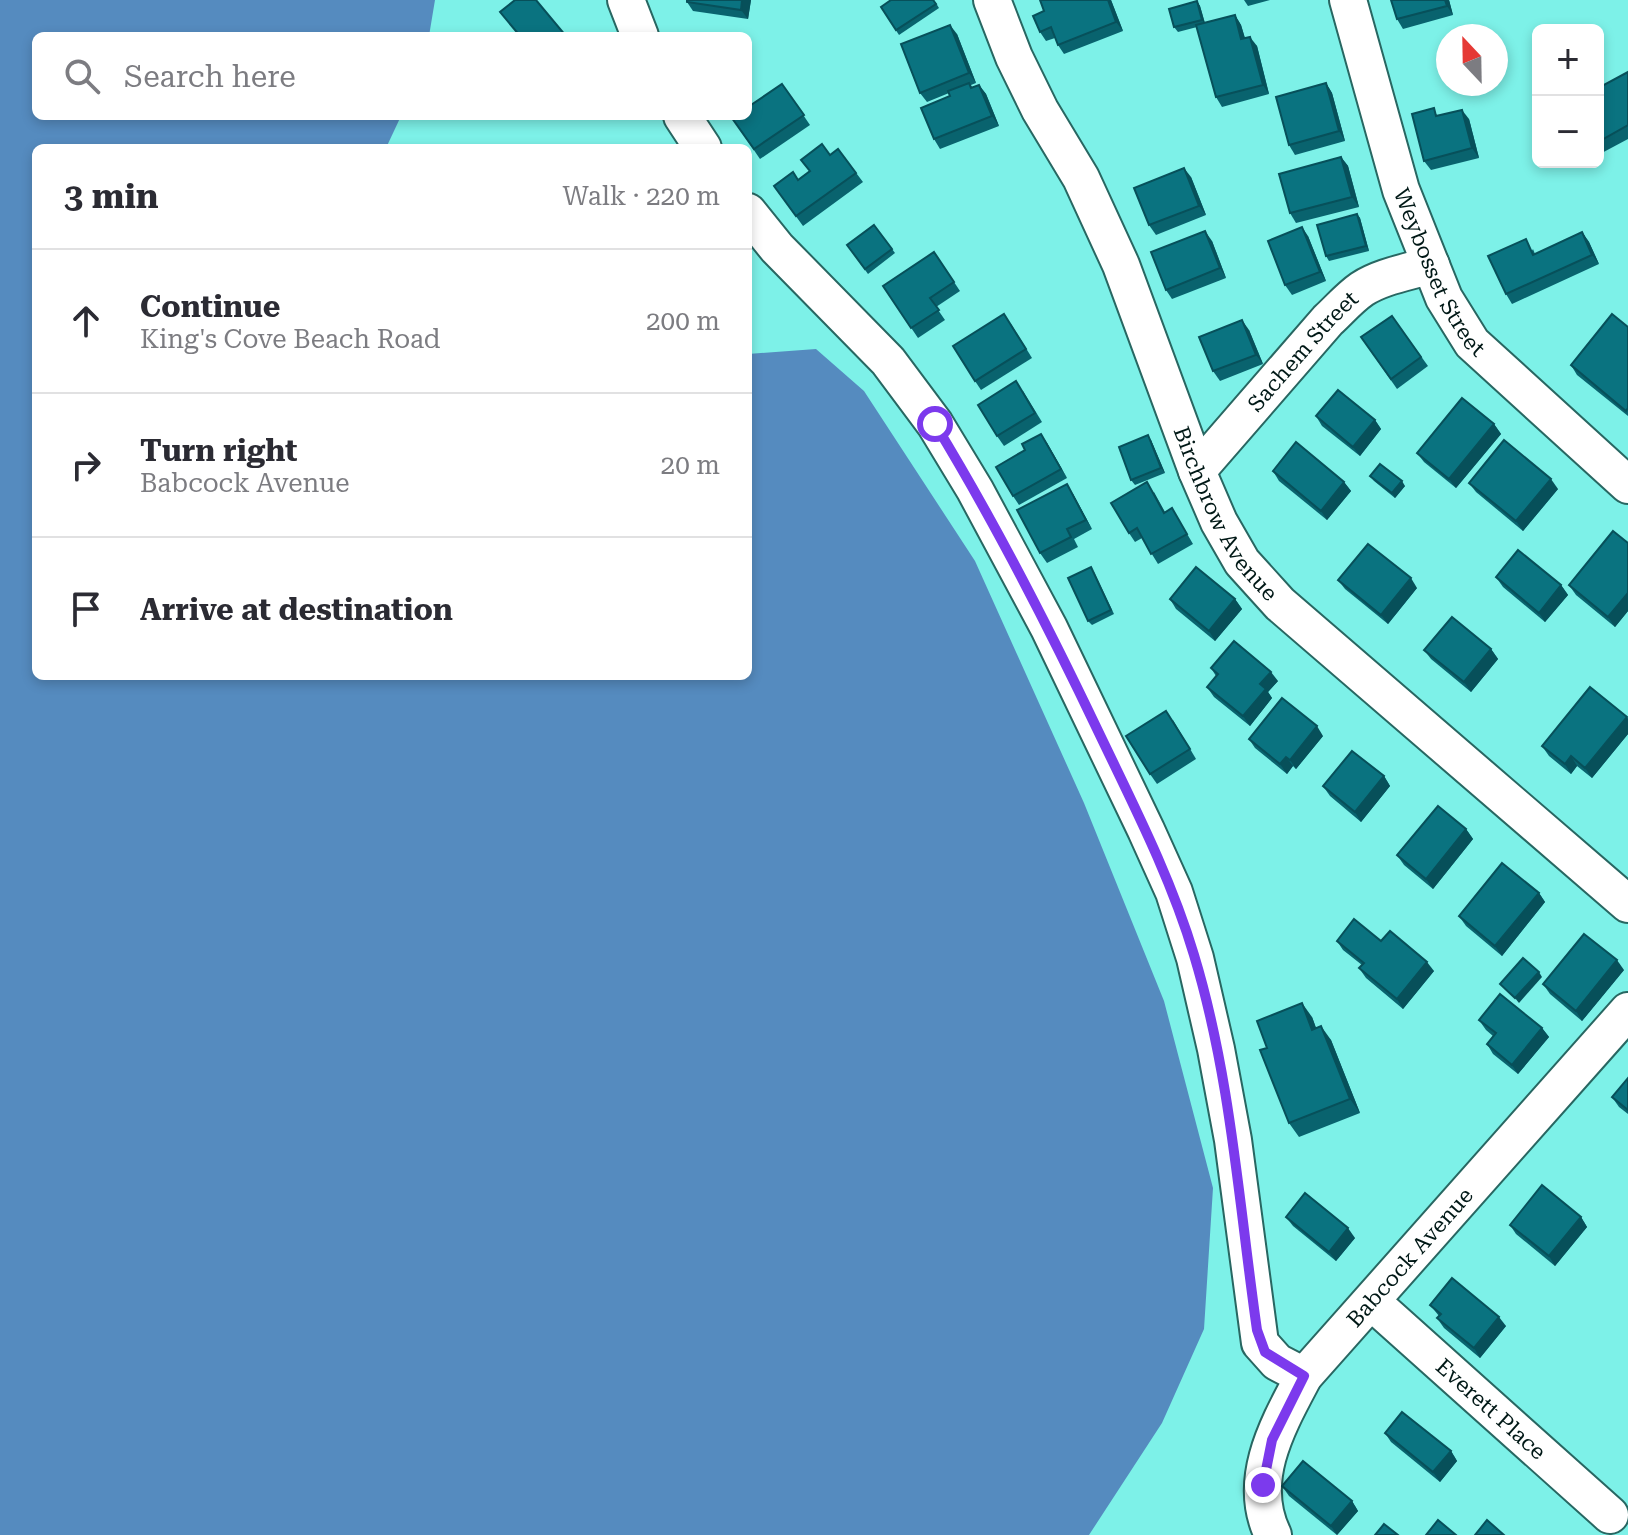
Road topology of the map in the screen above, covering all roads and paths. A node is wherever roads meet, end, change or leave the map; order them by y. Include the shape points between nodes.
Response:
1 (626, 0) edge
2 (992, 0) edge
3 (1348, 0) edge
4 (638, 32) edge
5 (685, 120) edge
6 (700, 144) edge
7 (752, 217) edge
8 (1431, 265) junction
9 (1197, 471) junction
10 (1628, 485) edge
11 (1628, 904) edge
12 (1628, 1011) edge
13 (1372, 1302) junction
14 (1304, 1376) junction
15 (1610, 1515) dead end
16 (1273, 1535) edge

1 - 4 street
2 - 9 street, Birchbrow Avenue via 1014,57 1081,178 1121,265
3 - 8 street, Weybosset Street via 1401,190
5 - 6 street
7 - 14 street via 888,361 935,424 1049,628 1146,830 1174,892 1216,1049 1260,1343 1277,1362
8 - 9 street, Sachem Street via 1380,280 1351,299
8 - 10 street, Weybosset Street via 1472,343
9 - 11 street, Birchbrow Avenue via 1242,562 1280,604
12 - 13 street, Babcock Avenue
13 - 14 street, Babcock Avenue
13 - 15 street, Everett Place
14 - 16 street, Babcock Avenue via 1265,1464 1262,1504

